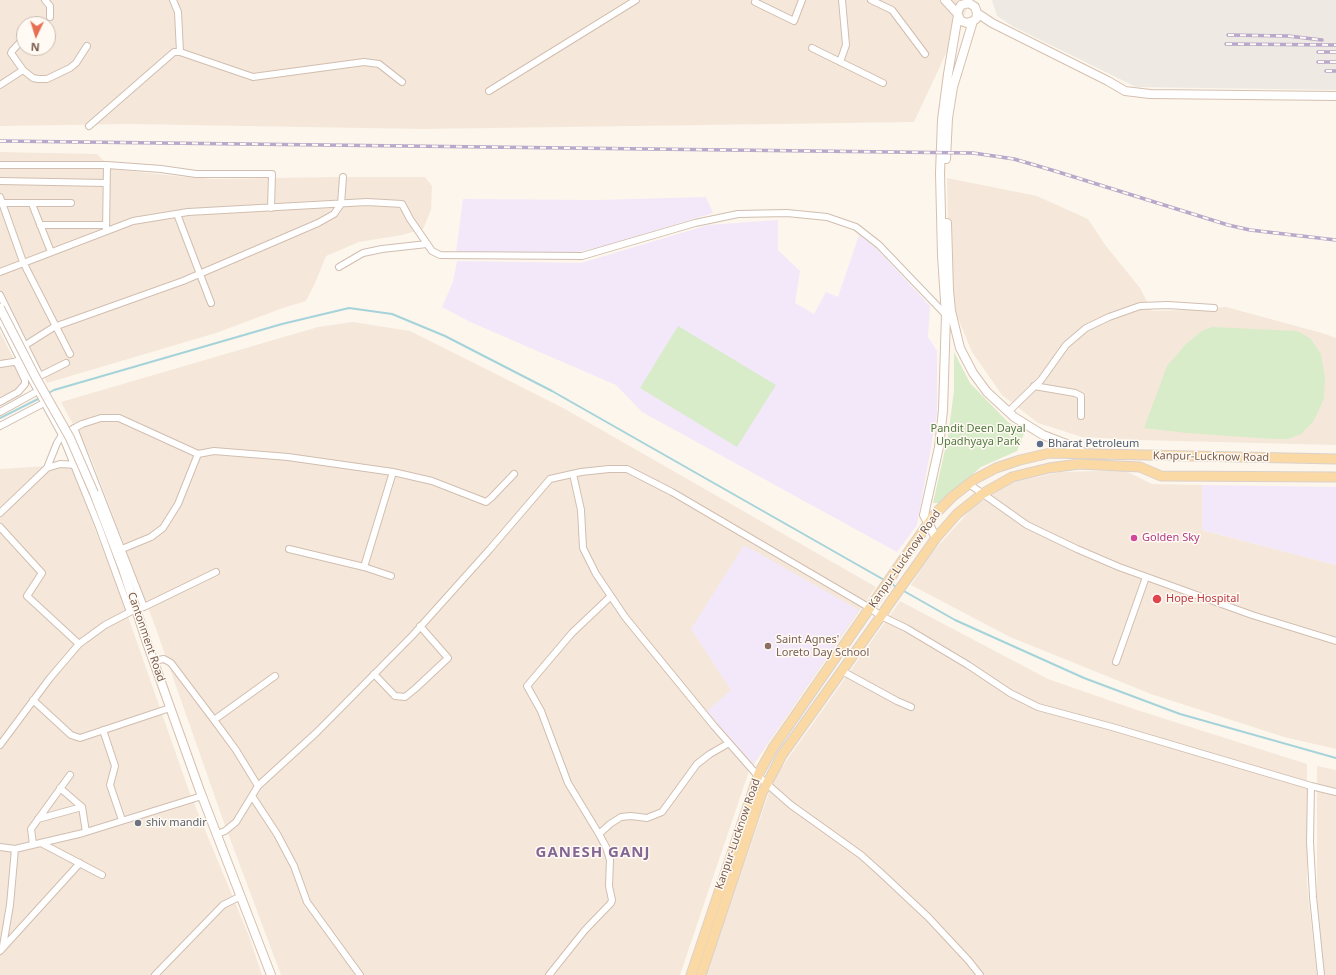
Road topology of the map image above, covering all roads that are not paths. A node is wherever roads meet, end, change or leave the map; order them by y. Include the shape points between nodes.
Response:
1 (45, 0) edge
2 (173, 0) edge
3 (636, 0) edge
4 (802, 0) edge
5 (842, 0) edge
6 (871, 0) edge
7 (947, 0) edge
8 (977, 0) edge
9 (755, 2) dead end
10 (961, 8) edge
11 (50, 16) edge
12 (976, 16) junction
13 (87, 46) dead end
14 (16, 47) edge
15 (812, 48) dead end
16 (180, 52) junction
17 (925, 54) dead end
18 (840, 62) junction
19 (24, 70) junction
20 (402, 82) dead end
21 (883, 83) dead end
22 (0, 85) edge
23 (490, 91) dead end
24 (1336, 96) edge
25 (89, 126) dead end
26 (0, 165) edge
27 (107, 165) junction
28 (343, 177) dead end
29 (0, 181) edge
30 (106, 182) junction
31 (1, 200) edge
32 (71, 203) dead end
33 (32, 204) junction
34 (341, 204) junction
35 (271, 208) junction
36 (177, 214) junction
37 (40, 225) junction
38 (106, 228) junction
39 (427, 244) junction
40 (51, 252) junction
41 (23, 262) junction
42 (339, 267) dead end
43 (0, 272) edge
44 (200, 274) junction
45 (0, 295) edge
46 (211, 303) dead end
47 (0, 308) edge
48 (1214, 308) dead end
49 (946, 315) junction
50 (0, 319) edge
51 (57, 327) junction
52 (7, 333) junction
53 (0, 336) edge
54 (26, 346) junction
55 (16, 352) junction
56 (70, 354) dead end
57 (18, 361) junction
58 (66, 363) dead end
59 (0, 364) edge
60 (1034, 386) junction
61 (38, 391) junction
62 (0, 402) edge
63 (44, 403) junction
64 (0, 412) edge
65 (1008, 412) junction
66 (1081, 416) dead end
67 (0, 426) edge
68 (74, 428) junction
69 (62, 435) junction
70 (1084, 453) junction
71 (198, 454) junction
72 (1150, 456) junction
73 (1336, 459) edge
74 (75, 465) junction
75 (90, 467) junction
76 (46, 468) junction
77 (1149, 470) junction
78 (393, 472) junction
79 (514, 474) dead end
80 (573, 474) junction
81 (1336, 478) edge
82 (969, 484) junction
83 (982, 494) junction
84 (0, 513) edge
85 (928, 525) junction
86 (0, 528) edge
87 (936, 538) junction
88 (122, 549) junction
89 (290, 549) dead end
90 (364, 567) junction
91 (216, 572) dead end
92 (391, 576) dead end
93 (1146, 577) junction
94 (611, 596) junction
95 (144, 607) junction
96 (870, 608) junction
97 (133, 610) junction
98 (881, 616) junction
99 (420, 626) junction
100 (1336, 641) edge
101 (79, 644) junction
102 (153, 661) junction
103 (1116, 662) dead end
104 (842, 671) junction
105 (374, 674) junction
106 (275, 676) dead end
107 (34, 700) junction
108 (911, 707) dead end
109 (170, 708) junction
110 (214, 720) junction
111 (103, 730) junction
112 (729, 743) junction
113 (0, 745) edge
114 (70, 775) dead end
115 (758, 776) junction
116 (766, 784) junction
117 (258, 786) junction
118 (1311, 786) junction
119 (60, 788) junction
120 (1336, 792) edge
121 (202, 796) junction
122 (252, 796) junction
123 (82, 807) junction
124 (38, 819) junction
125 (122, 820) junction
126 (86, 832) junction
127 (217, 834) junction
128 (599, 834) junction
129 (41, 843) junction
130 (33, 844) junction
131 (0, 847) edge
132 (15, 849) junction
133 (80, 863) junction
134 (724, 873) junction
135 (102, 875) dead end
136 (734, 876) junction
137 (241, 896) junction
138 (2, 949) edge
139 (155, 975) edge
140 (271, 975) edge
141 (360, 975) edge
142 (549, 975) edge
143 (691, 975) edge
144 (701, 975) edge
145 (980, 975) edge
146 (1321, 975) edge

1 - 11 street via 50,6
2 - 16 street via 178,12
3 - 23 street
4 - 9 street via 794,21
5 - 18 street via 846,45
6 - 17 street via 892,10
7 - 10 street
8 - 12 street
10 - 12 street via 972,4
10 - 12 street via 961,21 970,23
10 - 49 street via 942,120 940,179
12 - 24 street via 1126,91 1150,94
12 - 65 street via 953,87 948,118 945,179 949,290 952,318 960,348 987,392
13 - 19 street via 73,66 47,78 33,78
14 - 19 street via 11,52
15 - 18 street
16 - 20 street via 253,77 364,62 379,64
16 - 25 street via 174,52
18 - 21 street
19 - 22 street
26 - 27 street
27 - 30 street
27 - 35 street via 196,174 272,174
28 - 34 street
29 - 30 street
30 - 38 street
31 - 33 street
31 - 41 street
32 - 33 street
33 - 37 street
34 - 35 street
34 - 39 street via 402,204
34 - 44 street via 334,214 318,223
35 - 36 street
36 - 38 street
36 - 44 street
37 - 38 street
37 - 40 street
38 - 40 street
39 - 42 street via 382,249 363,254
39 - 49 street via 432,251 440,255 582,256 695,223 738,214 787,213 827,217 856,227 879,245
40 - 41 street
41 - 43 street
41 - 51 street
44 - 46 street
44 - 51 street
45 - 54 street
47 - 97 street, Cantonment Road, bridge via 70,438 123,569
48 - 60 street via 1140,306 1109,317 1086,328 1066,345
49 - 85 street via 943,410 939,447 924,515
50 - 52 street
51 - 54 street
51 - 56 street
52 - 53 street
52 - 55 street
54 - 55 street
54 - 58 street via 40,376
55 - 57 street
57 - 59 street
57 - 61 street
57 - 62 street via 25,384 18,392
60 - 65 street
60 - 66 street via 1081,396
61 - 63 street
61 - 64 street
63 - 67 street
63 - 69 street
65 - 70 street via 1043,436
68 - 69 street
68 - 71 street via 101,418 119,418
68 - 75 street
69 - 74 street
69 - 76 street
70 - 72 main road, Kanpur-Lucknow Road
70 - 82 main road, Kanpur-Lucknow Road via 1050,453 1020,460 996,468
71 - 78 street via 214,451 288,457
71 - 88 street via 178,504 163,528 151,537
72 - 73 main road, Kanpur-Lucknow Road
72 - 77 main road
74 - 75 street
74 - 76 street via 60,464
74 - 97 street
75 - 88 street
76 - 84 street
77 - 81 main road, Kanpur-Lucknow Road via 1161,476
77 - 83 main road, Kanpur-Lucknow Road via 1140,467 1078,464 1056,467 1012,477
78 - 79 street via 432,481 486,502
78 - 90 street
80 - 94 street via 582,510 583,548
80 - 96 street via 628,469
80 - 99 street via 550,479
82 - 83 street
82 - 85 main road, Kanpur-Lucknow Road via 934,515
83 - 87 main road, Kanpur-Lucknow Road via 957,514
83 - 93 street via 1027,525 1076,549
85 - 87 street
85 - 96 main road, Kanpur-Lucknow Road
86 - 101 street via 42,572 27,596
87 - 98 main road, Kanpur-Lucknow Road
88 - 95 street
89 - 90 street
90 - 92 street
91 - 95 street
93 - 100 street via 1252,615
93 - 103 street
94 - 112 street via 625,617
94 - 128 street via 572,633 527,686 541,711 568,783
95 - 97 street
96 - 98 street
96 - 115 main road, Kanpur-Lucknow Road via 773,748
97 - 101 street via 105,625
97 - 102 street, Cantonment Road
98 - 104 main road, Kanpur-Lucknow Road
98 - 118 street via 968,665 1010,693 1038,706
99 - 105 street
99 - 105 street via 448,658 405,696 396,696
101 - 107 street
102 - 109 street, Cantonment Road
102 - 110 street via 164,659 171,663
104 - 108 street
104 - 116 main road, Kanpur-Lucknow Road via 782,755
105 - 117 street via 317,732
106 - 110 street
107 - 111 street via 71,735 80,738
107 - 113 street
109 - 111 street
109 - 121 street, Cantonment Road
110 - 117 street
111 - 125 street via 115,766 110,785
112 - 115 street
112 - 128 street via 697,764 662,812 648,818 621,817
114 - 119 street
115 - 116 street
115 - 134 main road, Kanpur-Lucknow Road
116 - 136 main road, Kanpur-Lucknow Road
116 - 145 street via 876,868 928,917
117 - 122 street
118 - 120 street
118 - 146 street via 1310,842
119 - 123 street
119 - 124 street
121 - 125 street
121 - 127 street, Cantonment Road
122 - 127 street via 236,822
122 - 141 street via 294,866 307,902
123 - 124 street
123 - 126 street
124 - 130 street via 31,829
125 - 126 street
126 - 129 street
127 - 137 street, Cantonment Road
128 - 142 street via 610,860 611,903 585,930
129 - 130 street
129 - 133 street
130 - 132 street
131 - 132 street
132 - 138 street via 10,905
133 - 135 street
133 - 138 street
134 - 136 main road
134 - 143 main road, Kanpur-Lucknow Road
136 - 144 main road, Kanpur-Lucknow Road
137 - 139 street via 223,905
137 - 140 street, Cantonment Road

